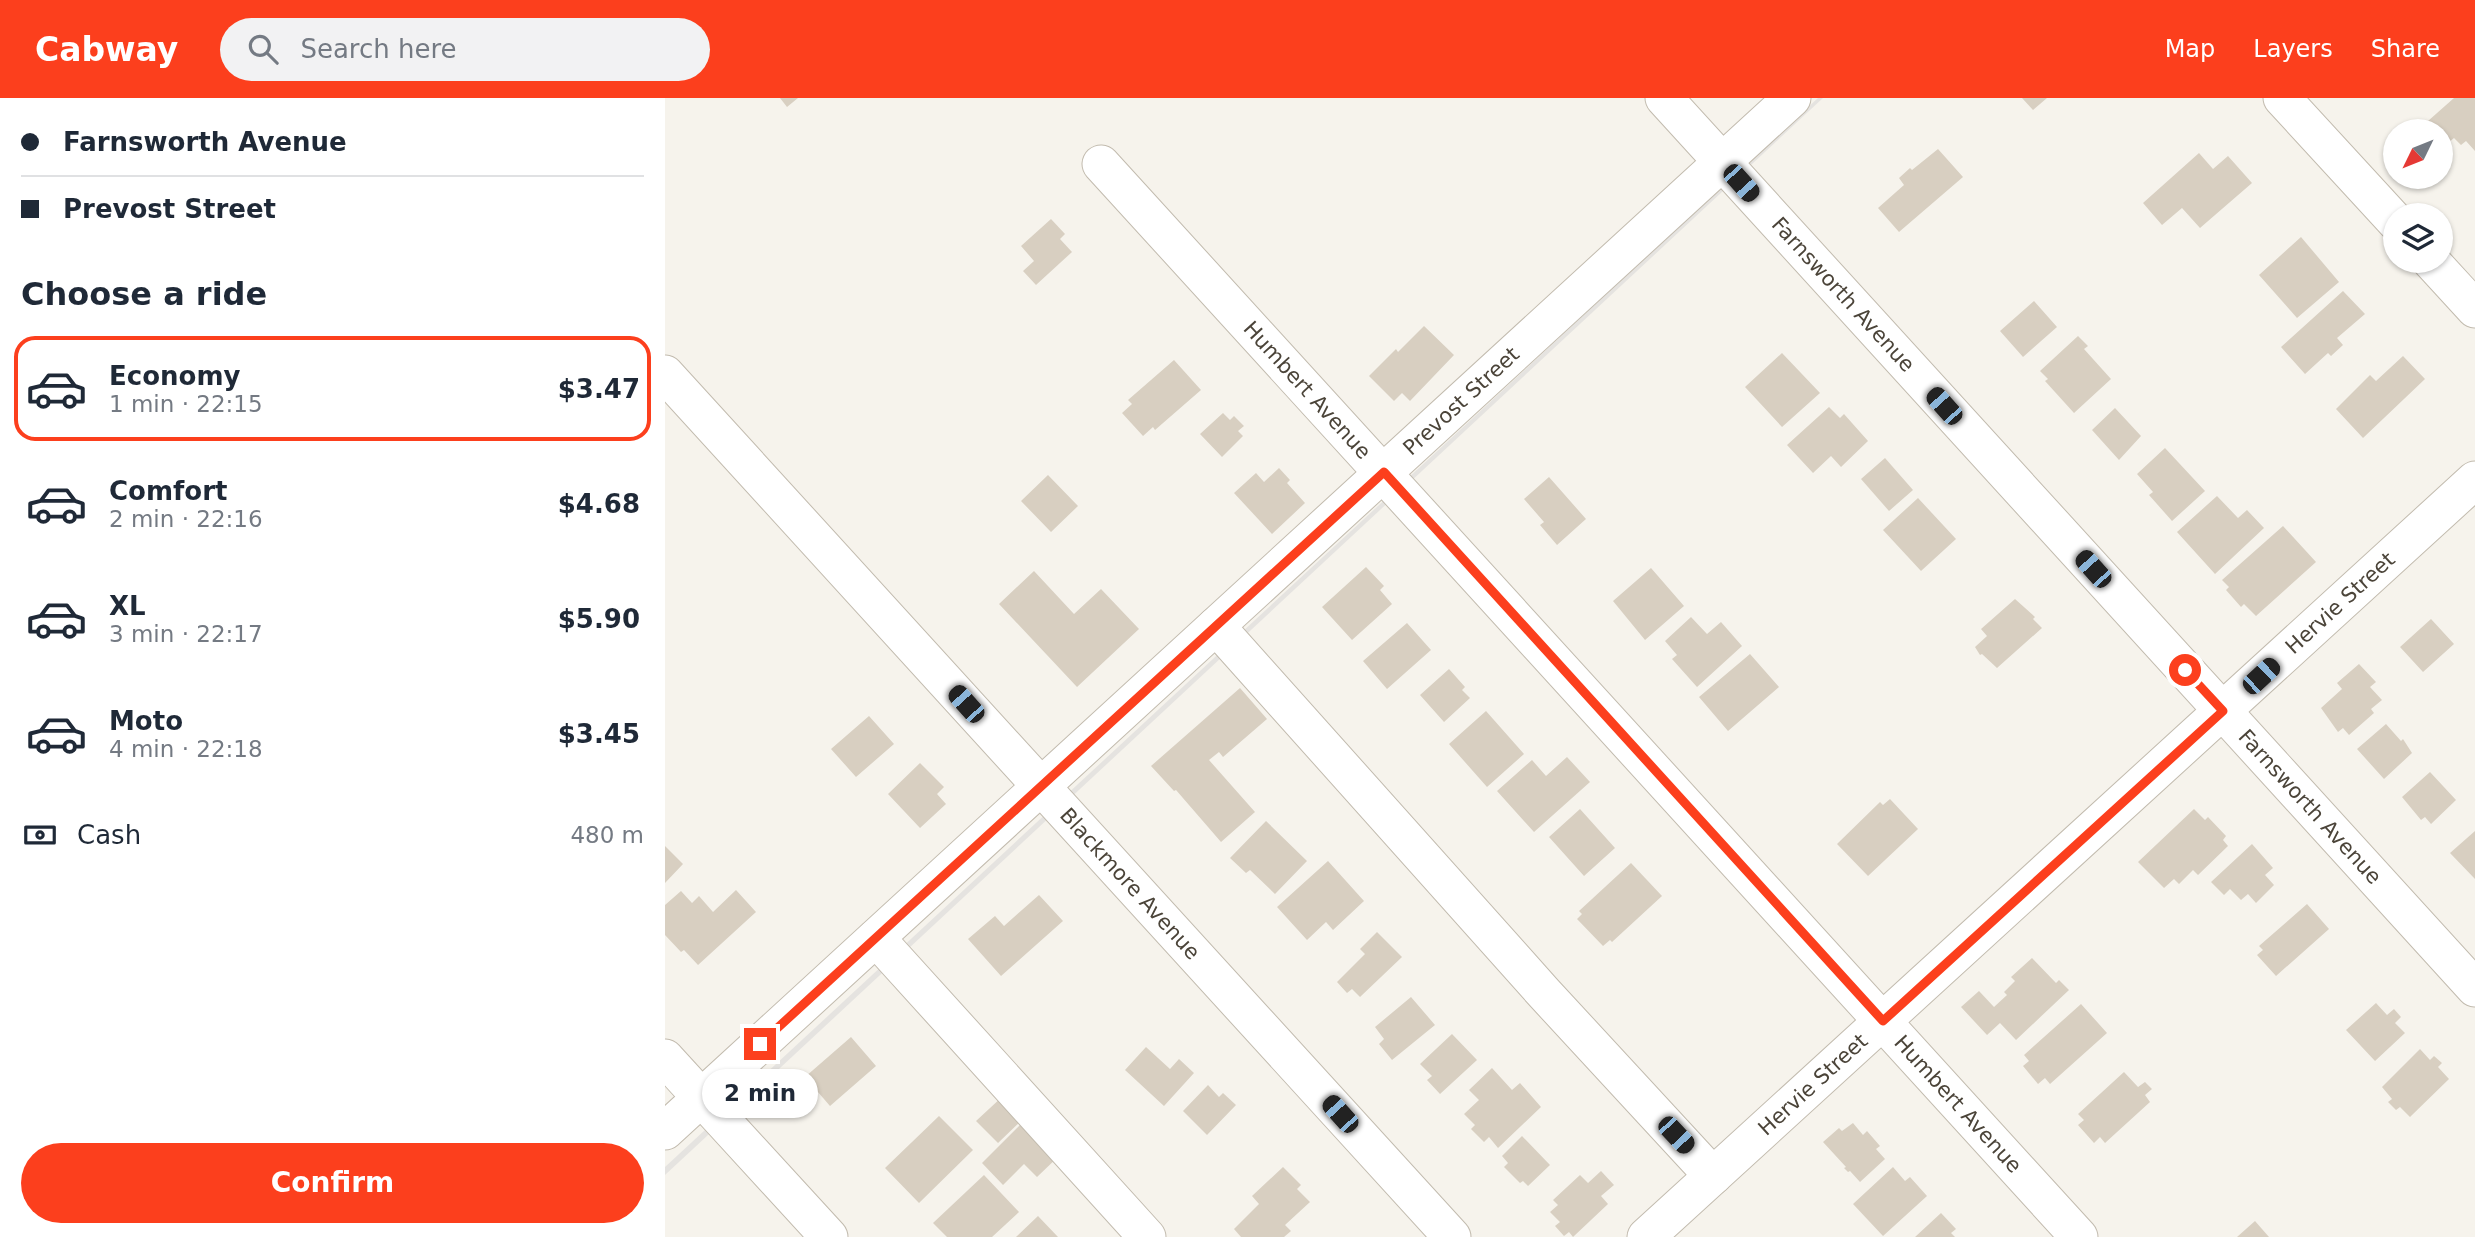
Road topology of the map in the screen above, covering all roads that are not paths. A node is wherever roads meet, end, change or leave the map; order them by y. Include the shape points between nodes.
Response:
1 (1664, 98) edge
2 (1792, 98) edge
3 (2282, 98) edge
4 (1722, 162) junction
5 (1101, 164) dead end
6 (2383, 208) edge
7 (2442, 273) edge
8 (2475, 309) edge
9 (665, 373) edge
10 (1384, 472) junction
11 (2475, 480) edge
12 (1216, 626) junction
13 (2223, 711) junction
14 (1041, 786) junction
15 (876, 938) junction
16 (2475, 988) edge
17 (1883, 1021) junction
18 (665, 1058) edge
19 (702, 1098) junction
20 (665, 1131) edge
21 (1713, 1176) junction
22 (829, 1237) edge
23 (1147, 1237) edge
24 (1452, 1237) edge
25 (1646, 1237) edge
26 (2079, 1237) edge

1 - 4 street, Farnsworth Avenue
2 - 4 street, Prevost Street
3 - 6 street
4 - 10 street, Prevost Street
4 - 13 street, Farnsworth Avenue
5 - 10 street, Humbert Avenue
7 - 8 street
9 - 14 street, Blackmore Avenue
10 - 12 street, Prevost Street
10 - 17 street, Humbert Avenue
11 - 13 street, Hervie Street
12 - 14 street, Prevost Street
12 - 21 street
13 - 16 street, Farnsworth Avenue
13 - 17 street, Hervie Street
14 - 15 street, Prevost Street
14 - 24 street, Blackmore Avenue
15 - 19 street, Prevost Street
15 - 23 street
17 - 21 street, Hervie Street
17 - 26 street, Humbert Avenue
18 - 19 street
19 - 20 street, Prevost Street
19 - 22 street
21 - 25 street, Hervie Street

